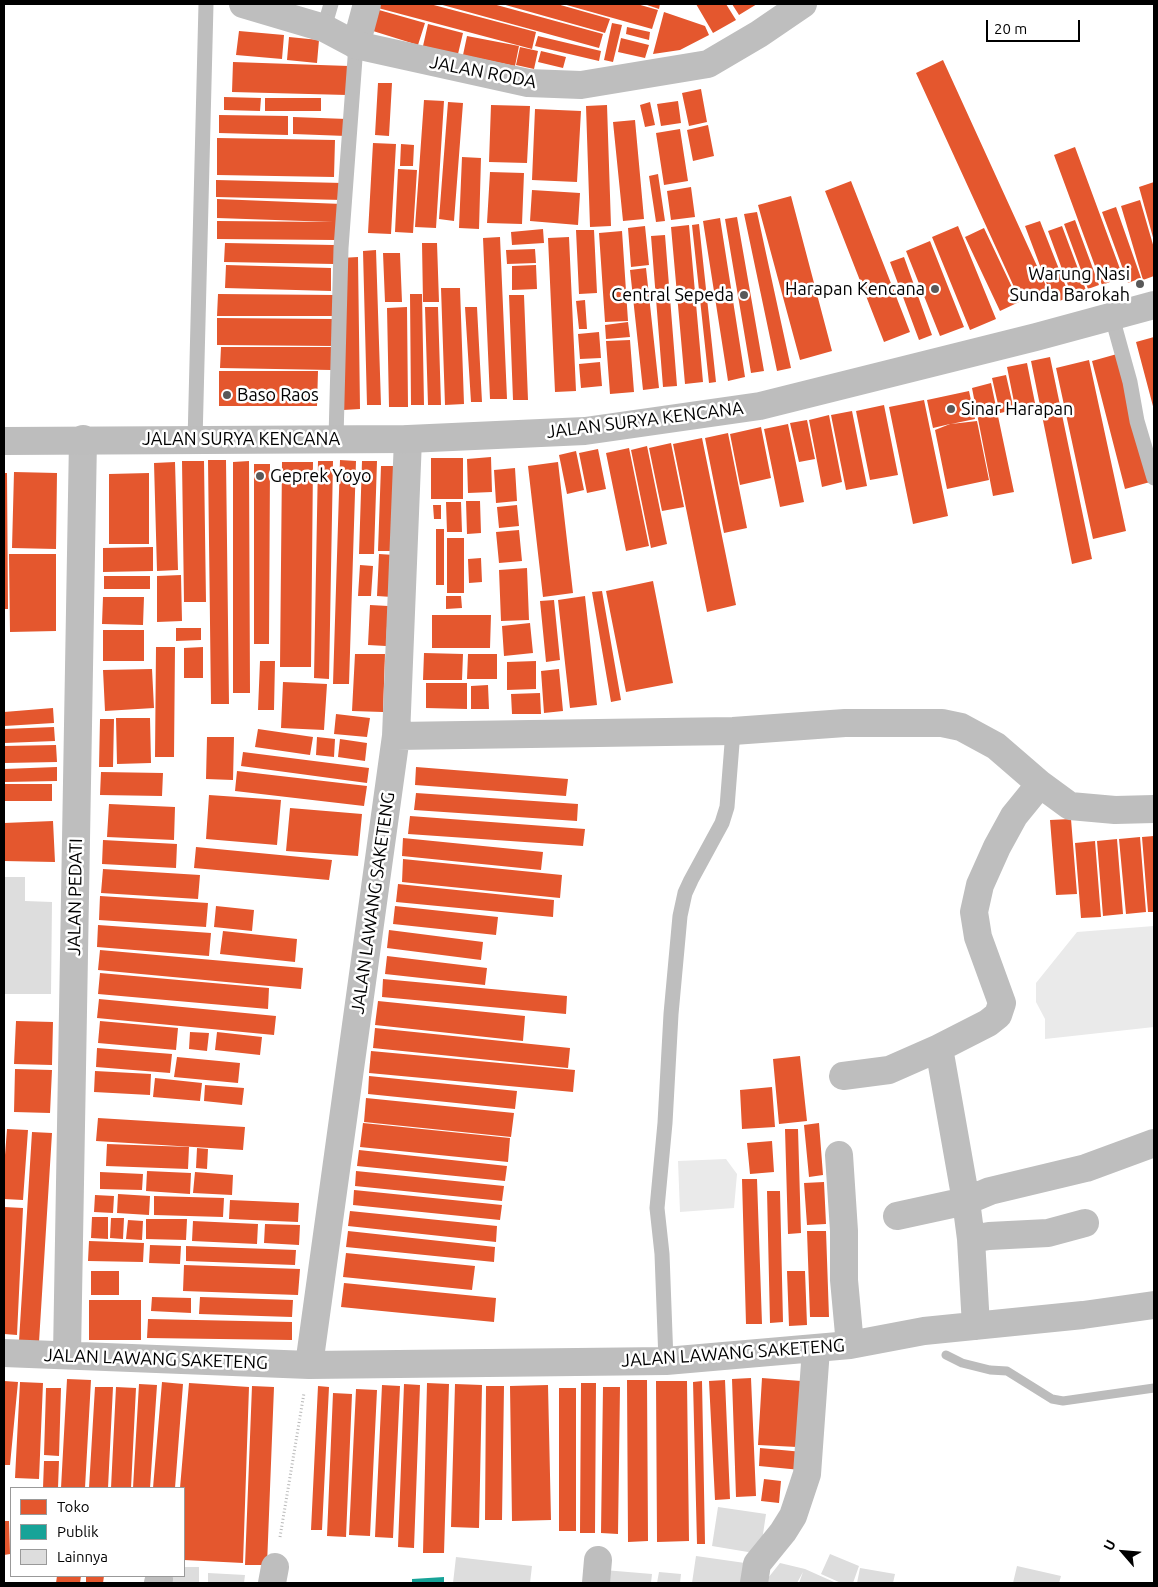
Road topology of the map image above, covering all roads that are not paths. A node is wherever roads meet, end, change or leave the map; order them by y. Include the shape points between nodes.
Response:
1 (206, 4) edge
2 (243, 4) edge
3 (367, 4) edge
4 (803, 4) edge
5 (327, 16) edge
6 (356, 45) junction
7 (1154, 305) edge
8 (1112, 317) junction
9 (336, 438) junction
10 (83, 439) junction
11 (408, 439) junction
12 (4, 441) edge
13 (194, 441) junction
14 (1154, 478) edge
15 (733, 731) junction
16 (396, 736) junction
17 (1040, 784) junction
18 (1154, 809) edge
19 (939, 1048) junction
20 (843, 1076) dead end
21 (1154, 1143) edge
22 (839, 1155) dead end
23 (966, 1201) junction
24 (897, 1216) dead end
25 (1085, 1223) dead end
26 (971, 1239) junction
27 (1154, 1305) edge
28 (976, 1326) junction
29 (850, 1345) junction
30 (816, 1349) junction
31 (4, 1353) edge
32 (67, 1354) junction
33 (666, 1360) junction
34 (309, 1366) junction
35 (754, 1583) edge

1 - 13 lane
2 - 5 street, JALAN RODA
3 - 6 street
4 - 6 street, JALAN RODA via 708,64 581,85 528,83
5 - 6 street, JALAN RODA
6 - 9 lane via 341,248
7 - 8 main road, JALAN SURYA KENCANA
8 - 11 main road, JALAN SURYA KENCANA via 760,406 585,431
8 - 14 lane
9 - 11 main road, JALAN SURYA KENCANA
9 - 13 main road, JALAN SURYA KENCANA
10 - 12 main road, JALAN SURYA KENCANA
10 - 13 main road, JALAN SURYA KENCANA
10 - 32 street, JALAN PEDATI
11 - 16 street, JALAN LAWANG SAKETENG
15 - 16 street
15 - 17 street via 845,723 942,723 961,727 996,746
15 - 33 lane via 727,807 722,823 685,893 680,916 657,1208
16 - 34 street, JALAN LAWANG SAKETENG
17 - 18 street via 1070,806
17 - 19 street via 1014,816 997,848 980,885 974,912 978,938 1002,1004 998,1015
19 - 20 street via 889,1070
19 - 23 street
21 - 23 street via 1086,1168 990,1191
22 - 29 street
23 - 24 street
23 - 26 street
25 - 26 street via 1048,1232
26 - 28 street
27 - 28 street, JALAN LAWANG SAKETENG
28 - 29 street, JALAN LAWANG SAKETENG via 924,1330
29 - 30 street, JALAN LAWANG SAKETENG
30 - 33 street, JALAN LAWANG SAKETENG
30 - 35 street via 807,1474 793,1516 758,1564
31 - 32 street, JALAN LAWANG SAKETENG
32 - 34 street, JALAN LAWANG SAKETENG
33 - 34 street, JALAN LAWANG SAKETENG

